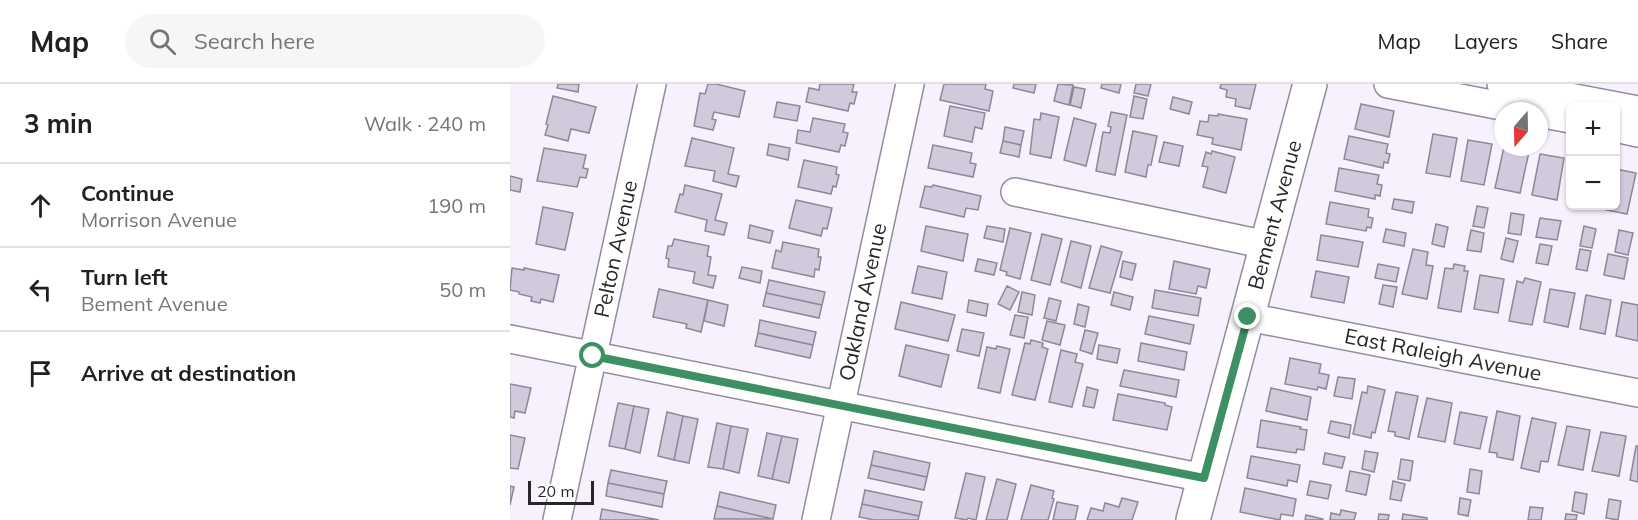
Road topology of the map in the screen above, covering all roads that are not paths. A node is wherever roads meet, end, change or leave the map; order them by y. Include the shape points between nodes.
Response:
1 (652, 84) edge
2 (910, 84) edge
3 (1310, 84) edge
4 (1388, 84) edge
5 (1501, 84) edge
6 (1494, 105) edge
7 (1638, 110) edge
8 (1548, 115) edge
9 (1566, 119) edge
10 (1620, 129) edge
11 (1638, 133) edge
12 (1015, 192) dead end
13 (1267, 245) junction
14 (1248, 317) junction
15 (510, 339) edge
16 (593, 356) junction
17 (1638, 393) edge
18 (840, 405) junction
19 (1204, 478) junction
20 (557, 520) edge
21 (816, 520) edge
22 (1193, 520) edge

1 - 16 street, Pelton Avenue
2 - 18 street, Oakland Avenue
3 - 13 street, Bement Avenue
4 - 6 street
5 - 7 street
8 - 9 street
10 - 11 street
12 - 13 street
13 - 14 street, Bement Avenue
14 - 17 street, East Raleigh Avenue
14 - 19 street, Bement Avenue
15 - 16 street
16 - 18 street
16 - 20 street, Pelton Avenue
18 - 19 street
18 - 21 street, Oakland Avenue
19 - 22 street, Bement Avenue

